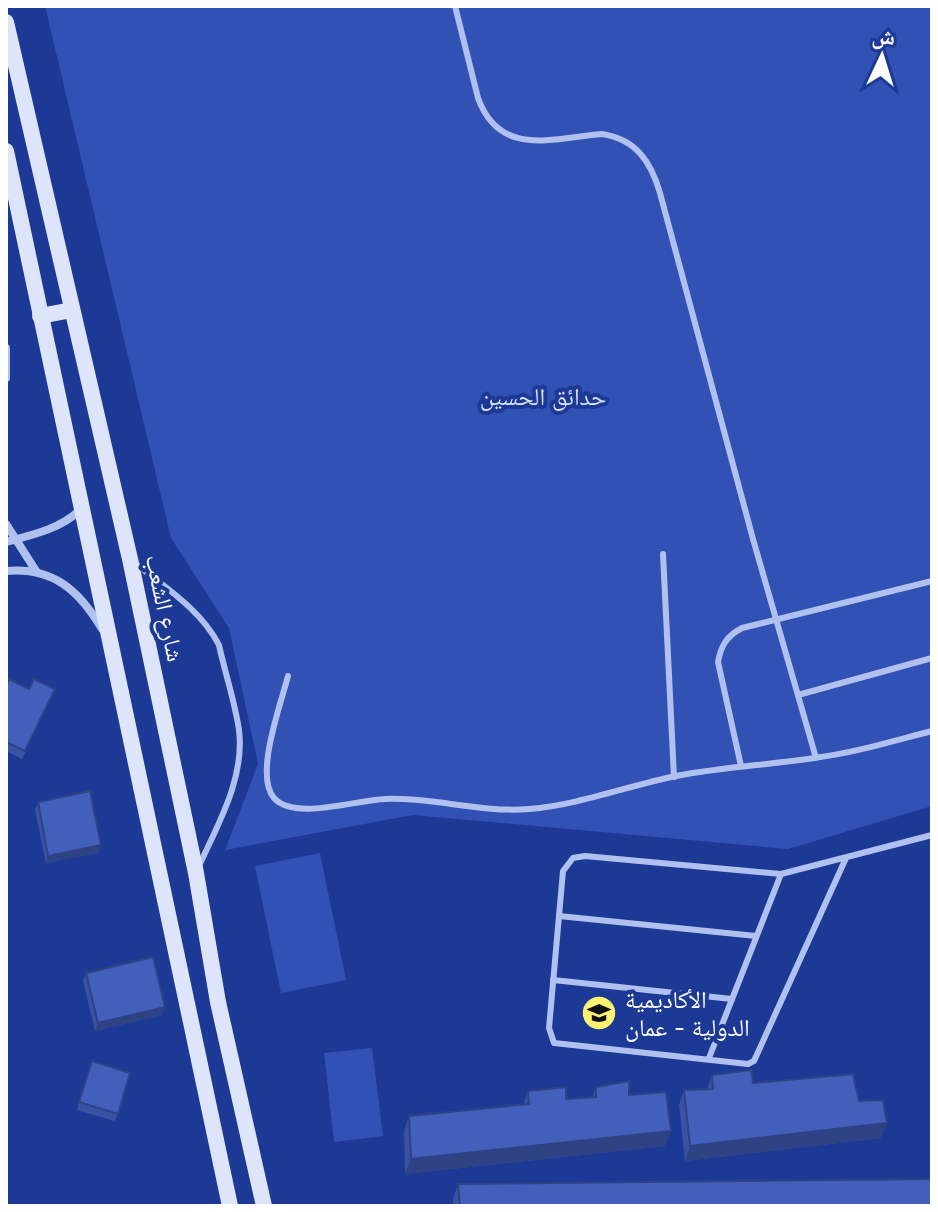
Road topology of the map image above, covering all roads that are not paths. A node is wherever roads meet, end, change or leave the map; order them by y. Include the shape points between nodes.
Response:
1 (455, 6) edge
2 (6, 22) edge
3 (6, 151) edge
4 (72, 310) junction
5 (40, 316) junction
6 (6, 348) edge
7 (6, 378) edge
8 (81, 509) junction
9 (6, 524) edge
10 (11, 541) edge
11 (663, 554) dead end
12 (130, 559) junction
13 (6, 571) edge
14 (36, 571) junction
15 (932, 581) edge
16 (776, 620) junction
17 (110, 644) junction
18 (932, 658) edge
19 (288, 676) dead end
20 (798, 695) junction
21 (932, 731) edge
22 (816, 758) junction
23 (741, 766) junction
24 (674, 777) junction
25 (932, 835) edge
26 (846, 858) junction
27 (196, 873) junction
28 (781, 874) junction
29 (559, 916) junction
30 (756, 936) junction
31 (553, 980) junction
32 (732, 999) junction
33 (218, 1002) junction
34 (189, 1008) junction
35 (709, 1058) junction
36 (230, 1206) edge
37 (264, 1206) edge

1 - 16 lane via 478,98 500,131 525,141 614,136 636,147 651,168
2 - 4 main road, شارع الشعب
3 - 5 main road
4 - 5 main road
4 - 12 main road, شارع الشعب
5 - 8 main road
6 - 7 street
8 - 10 street via 70,520
8 - 17 main road
9 - 10 street
10 - 14 street
11 - 24 lane
12 - 27 main road, شارع الشعب
12 - 27 lane via 213,632 239,731 226,808
13 - 14 street
14 - 17 street via 77,595
15 - 16 lane
16 - 20 lane
16 - 23 lane via 732,633 720,651
17 - 34 main road
18 - 20 lane
19 - 24 lane via 265,774 271,796 290,809 390,799 529,809
20 - 22 lane
21 - 22 lane
22 - 23 lane
23 - 24 lane
25 - 26 lane
26 - 28 lane
26 - 35 lane via 754,1061
27 - 33 main road, شارع الشعب
28 - 29 lane via 573,858 563,871
28 - 30 lane
29 - 30 lane
29 - 31 lane
30 - 32 lane
31 - 32 lane
31 - 35 lane via 549,1028 554,1043
32 - 35 lane
33 - 34 main road
33 - 37 main road, شارع الشعب
34 - 36 main road

